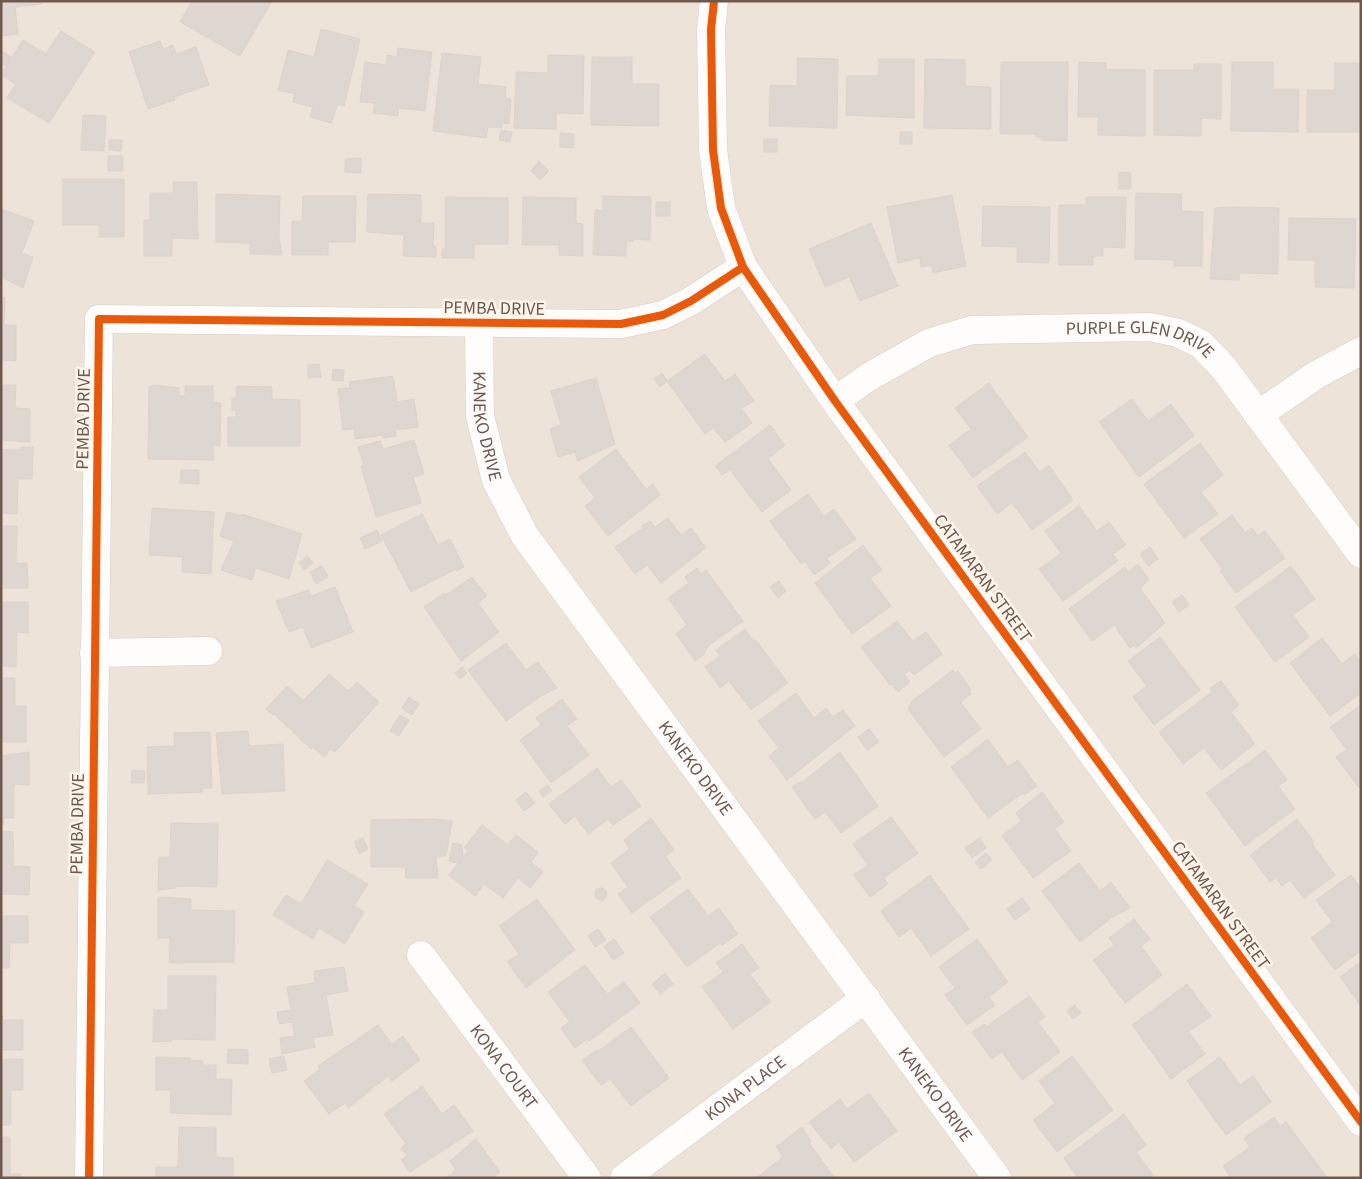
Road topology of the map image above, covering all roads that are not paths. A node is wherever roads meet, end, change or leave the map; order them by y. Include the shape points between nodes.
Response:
1 (714, 1) edge
2 (743, 267) junction
3 (479, 323) junction
4 (1361, 351) edge
5 (835, 400) junction
6 (1258, 415) junction
7 (1361, 554) edge
8 (208, 651) dead end
9 (94, 652) junction
10 (422, 955) dead end
11 (866, 998) junction
12 (1361, 1122) edge
13 (89, 1178) edge
14 (587, 1178) edge
15 (624, 1178) edge
16 (997, 1178) edge

1 - 2 street, CATAMARAN STREET via 711,30 713,150 721,208
2 - 3 street, PEMBA DRIVE via 663,315 621,324
2 - 5 street, CATAMARAN STREET
3 - 9 street, PEMBA DRIVE via 99,319
3 - 11 street, KANEKO DRIVE via 480,416 496,480 525,536
4 - 6 street via 1316,375
5 - 6 street, PURPLE GLEN DRIVE via 929,342 972,330 1150,327 1201,344 1223,367
5 - 12 street, CATAMARAN STREET
6 - 7 street, PURPLE GLEN DRIVE
8 - 9 street
9 - 13 street, PEMBA DRIVE
10 - 14 street, KONA COURT
11 - 15 street, KONA PLACE
11 - 16 street, KANEKO DRIVE

